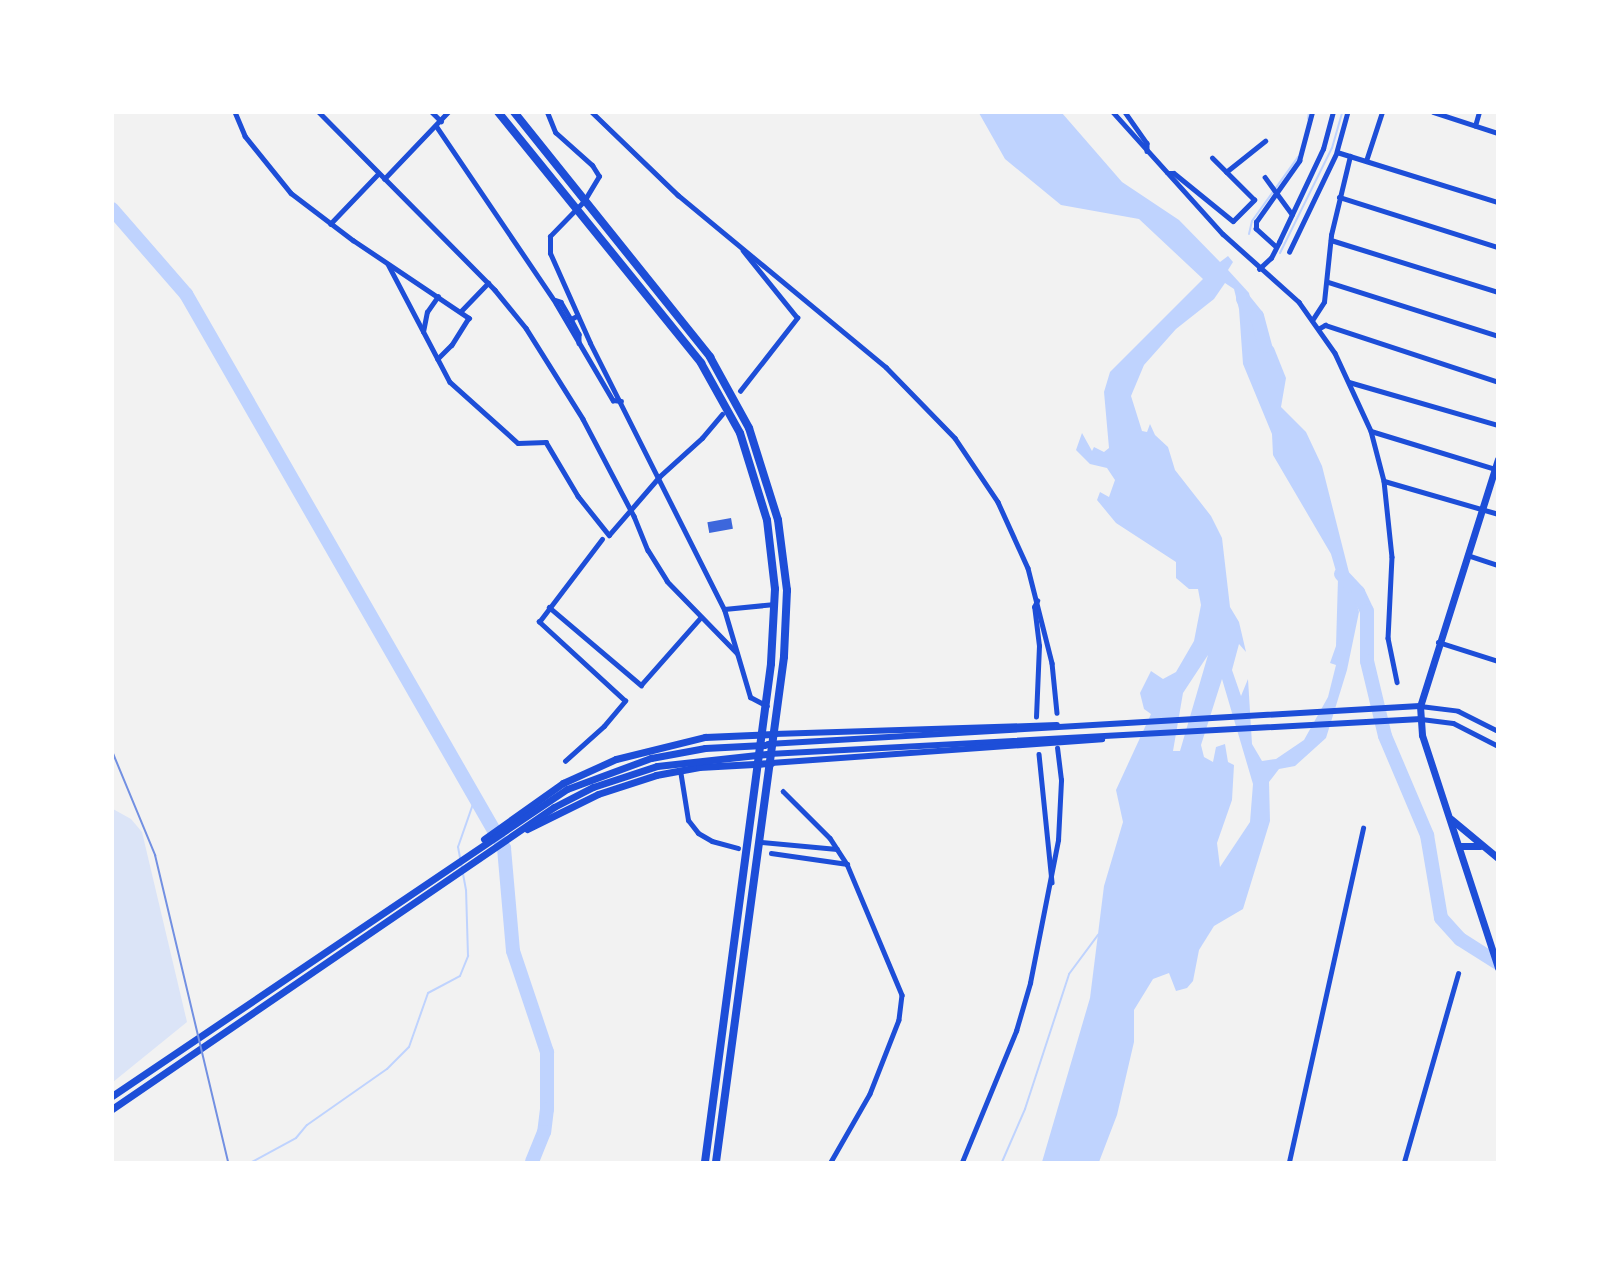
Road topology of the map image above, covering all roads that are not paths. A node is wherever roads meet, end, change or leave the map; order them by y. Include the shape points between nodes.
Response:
1 (235, 112) edge
2 (319, 112) edge
3 (432, 112) edge
4 (448, 112) edge
5 (498, 112) edge
6 (514, 112) edge
7 (547, 112) edge
8 (592, 112) edge
9 (1113, 112) edge
10 (1125, 112) edge
11 (1312, 112) edge
12 (1334, 112) edge
13 (1348, 112) edge
14 (1382, 112) edge
15 (1433, 112) edge
16 (1479, 112) edge
17 (441, 121) junction
18 (1475, 126) junction
19 (437, 127) junction
20 (1497, 133) edge
21 (1265, 141) dead end
22 (1147, 151) junction
23 (1337, 152) junction
24 (1350, 156) junction
25 (1212, 158) dead end
26 (1366, 161) junction
27 (1226, 172) junction
28 (1167, 173) junction
29 (378, 174) junction
30 (1265, 177) dead end
31 (384, 179) junction
32 (1276, 192) junction
33 (1339, 197) junction
34 (584, 201) junction
35 (1497, 202) edge
36 (577, 207) junction
37 (1292, 214) junction
38 (330, 224) junction
39 (1331, 240) junction
40 (1276, 247) junction
41 (1497, 247) edge
42 (742, 249) junction
43 (1289, 252) dead end
44 (388, 264) junction
45 (1259, 269) junction
46 (1328, 282) junction
47 (488, 283) junction
48 (1497, 292) edge
49 (438, 296) junction
50 (552, 299) junction
51 (461, 311) junction
52 (578, 316) junction
53 (571, 319) junction
54 (1313, 319) junction
55 (1320, 328) junction
56 (423, 332) junction
57 (1497, 336) edge
58 (579, 343) junction
59 (438, 359) junction
60 (1348, 382) junction
61 (1497, 382) edge
62 (740, 391) dead end
63 (621, 401) junction
64 (722, 414) dead end
65 (1497, 424) edge
66 (1371, 432) junction
67 (1497, 459) edge
68 (1494, 469) junction
69 (659, 477) junction
70 (1384, 481) junction
71 (632, 512) junction
72 (1481, 512) junction
73 (1497, 514) edge
74 (602, 538) dead end
75 (1467, 555) junction
76 (1497, 565) edge
77 (1037, 601) junction
78 (775, 604) junction
79 (549, 607) junction
80 (724, 609) junction
81 (700, 618) junction
82 (1438, 642) junction
83 (1497, 652) edge
84 (738, 655) junction
85 (1496, 660) edge
86 (1397, 682) dead end
87 (767, 706) junction
88 (1420, 706) junction
89 (1057, 713) dead end
90 (1036, 717) dead end
91 (1421, 719) junction
92 (1081, 726) junction
93 (1497, 731) edge
94 (763, 734) junction
95 (774, 734) junction
96 (1118, 737) junction
97 (765, 744) joint
98 (1056, 745) junction
99 (1497, 746) edge
100 (766, 754) joint
101 (1039, 754) dead end
102 (565, 761) dead end
103 (759, 763) junction
104 (771, 763) junction
105 (680, 770) junction
106 (783, 791) dead end
107 (1449, 817) junction
108 (514, 820) junction
109 (1363, 828) dead end
110 (516, 832) junction
111 (712, 841) joint
112 (761, 842) junction
113 (1460, 846) junction
114 (1483, 846) junction
115 (738, 848) dead end
116 (837, 849) junction
117 (771, 853) dead end
118 (1497, 858) edge
119 (847, 864) junction
120 (1052, 883) junction
121 (1497, 968) edge
122 (1458, 974) dead end
123 (112, 1096) edge
124 (112, 1109) edge
125 (705, 1162) edge
126 (716, 1162) edge
127 (831, 1162) edge
128 (962, 1162) edge
129 (1289, 1162) edge
130 (1404, 1162) edge

1 - 38 street via 245,136 282,184
2 - 29 street
3 - 17 street
4 - 17 street
5 - 36 highway
6 - 34 highway
7 - 34 street via 558,135 597,172 596,185
8 - 42 street via 678,195
9 - 22 street
10 - 22 street via 1148,143
11 - 32 street via 1304,152
12 - 37 street via 1323,149
13 - 23 street
14 - 26 street
15 - 18 street
16 - 18 street
17 - 19 street
18 - 20 street
19 - 31 street
19 - 50 street via 464,160 496,219
21 - 27 street
22 - 28 street
23 - 24 street
23 - 43 street
24 - 26 street
24 - 33 street
25 - 27 street
26 - 35 street
27 - 28 street via 1254,200 1233,221 1174,173
28 - 45 street
29 - 31 street
29 - 38 street
30 - 32 street
31 - 47 street
32 - 37 street
32 - 40 street via 1256,222 1256,229
33 - 39 street
33 - 41 street
34 - 36 street
34 - 95 highway via 710,357 739,407 762,459 778,519 786,590 784,657
36 - 52 street via 550,236 548,245
36 - 78 highway via 688,343 727,405 748,452 763,501 774,561
37 - 40 street
38 - 44 street
39 - 46 street
39 - 48 street
40 - 45 street
42 - 62 street via 797,318
42 - 77 street via 886,367 955,438 1007,520
44 - 49 street
44 - 56 street
45 - 54 street
46 - 54 street via 1320,312
46 - 57 street
47 - 51 street
47 - 71 street via 546,356
49 - 51 street
49 - 56 street via 427,312
50 - 53 street via 561,302
50 - 58 street
51 - 59 street via 469,318
52 - 53 street
52 - 63 street
53 - 58 street
54 - 55 street
55 - 60 street
55 - 61 street via 1325,325
56 - 59 street
58 - 63 street via 613,400
59 - 71 street via 450,382 518,443 546,442 605,534 609,536
60 - 65 street
60 - 66 street
63 - 69 street
64 - 69 street
66 - 68 street
66 - 70 street
67 - 68 main road
68 - 72 main road
69 - 71 street
69 - 80 street
70 - 72 street
70 - 86 street via 1392,557 1388,638
71 - 81 street via 648,550 667,580
72 - 73 street
72 - 75 main road
74 - 79 street
75 - 76 street
75 - 82 main road
77 - 89 street via 1052,663
77 - 90 street
78 - 80 street
78 - 87 highway
79 - 81 street via 641,685
79 - 102 street via 539,622 624,701 604,726
80 - 84 street
81 - 84 street
82 - 85 street
82 - 88 main road
83 - 85 street
84 - 87 street via 748,694 755,702
87 - 94 highway
88 - 91 main road
88 - 92 main road
88 - 93 street via 1458,711
91 - 96 main road
91 - 99 street via 1454,723
91 - 107 main road via 1422,735
92 - 95 main road
92 - 97 main road
94 - 95 main road
94 - 103 highway
94 - 108 main road via 705,736 651,748 585,771
95 - 104 highway
96 - 98 main road
96 - 100 main road via 1049,737
97 - 108 main road via 679,752 589,778
98 - 104 main road
98 - 120 street via 1060,809
100 - 110 main road via 679,761 593,788
101 - 120 street
103 - 104 main road
103 - 105 main road
103 - 125 highway
104 - 112 highway
105 - 110 main road via 598,794
105 - 111 street via 688,820
106 - 116 street
107 - 113 main road
107 - 114 main road
108 - 123 main road
109 - 129 street
110 - 124 main road
111 - 115 street
112 - 116 street
112 - 126 highway
113 - 114 main road
113 - 121 main road
114 - 118 main road
116 - 119 street
117 - 119 street
119 - 127 street via 903,1005 870,1094
120 - 128 street via 1016,1031
122 - 130 street

